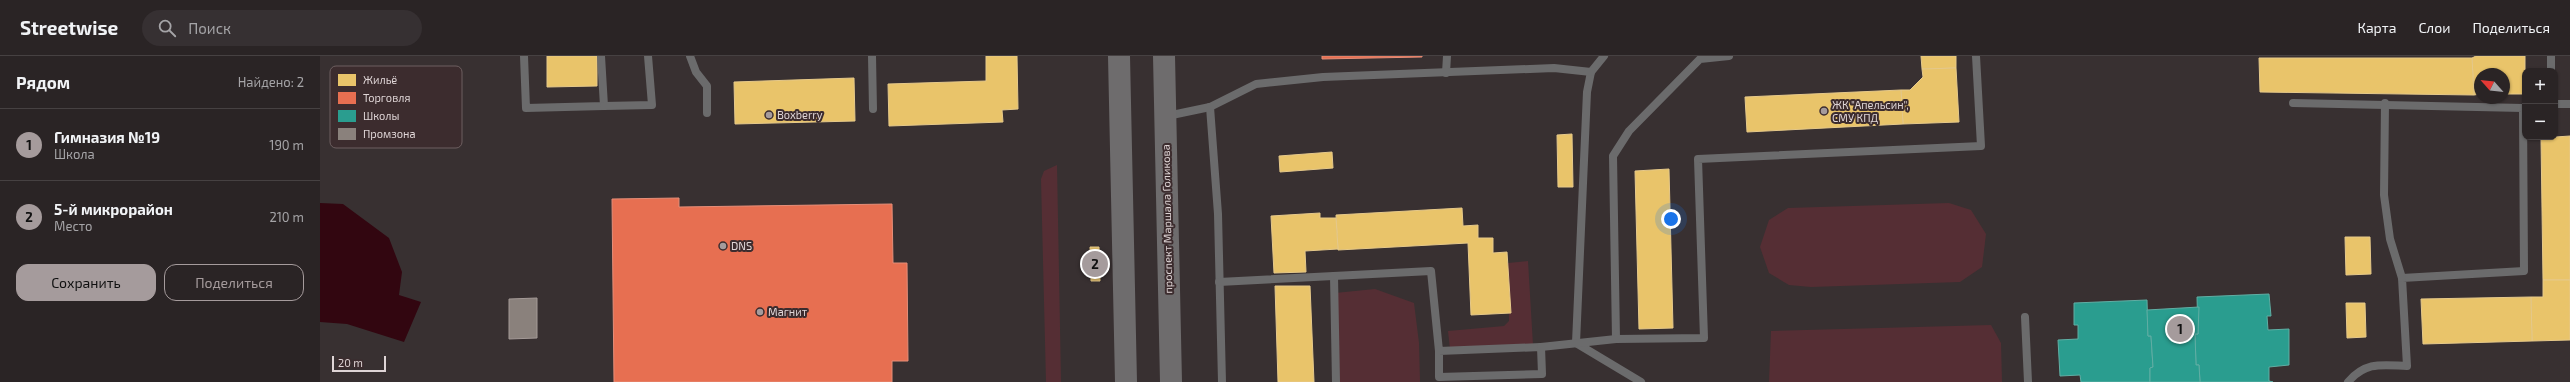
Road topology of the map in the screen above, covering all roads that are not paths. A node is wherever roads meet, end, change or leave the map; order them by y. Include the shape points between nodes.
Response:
1 (524, 56) edge
2 (601, 56) edge
3 (648, 56) edge
4 (697, 56) edge
5 (872, 56) edge
6 (1119, 56) edge
7 (1164, 56) edge
8 (1447, 56) edge
9 (1604, 56) edge
10 (1729, 56) edge
11 (1976, 56) edge
12 (2551, 56) edge
13 (690, 58) edge
14 (2551, 68) edge
15 (1591, 72) junction
16 (1446, 73) junction
17 (2294, 103) dead end
18 (2385, 103) junction
19 (2558, 104) edge
20 (2570, 104) edge
21 (604, 106) junction
22 (1210, 107) junction
23 (2522, 107) edge
24 (873, 108) dead end
25 (707, 113) dead end
26 (1165, 116) junction
27 (2524, 140) edge
28 (1334, 276) junction
29 (2402, 278) junction
30 (1219, 282) junction
31 (2025, 317) dead end
32 (1616, 339) junction
33 (1576, 343) junction
34 (1541, 347) junction
35 (1439, 351) junction
36 (1126, 382) edge
37 (1171, 382) edge
38 (1222, 382) edge
39 (1336, 382) edge
40 (1641, 382) edge
41 (2028, 382) edge
42 (2348, 382) edge

1 - 21 lane via 526,108
2 - 21 lane
3 - 21 lane via 652,105
4 - 13 lane
5 - 24 lane
6 - 36 main road
7 - 26 main road, проспект Маршала Голикова
8 - 16 lane
9 - 15 lane
10 - 32 lane via 1700,59 1629,131 1613,156
11 - 32 lane via 1981,146 1698,159 1704,338
12 - 14 lane
13 - 25 lane via 707,86
15 - 16 lane via 1554,68
15 - 33 lane via 1587,92
16 - 22 lane via 1323,77 1256,84
17 - 18 lane
18 - 23 lane
18 - 29 lane via 2384,195 2390,239
19 - 20 lane
22 - 26 lane
22 - 30 lane
26 - 37 main road, проспект Маршала Голикова
27 - 29 lane via 2524,271
28 - 30 lane
28 - 35 lane via 1431,271
28 - 39 lane
29 - 42 lane via 2407,366 2377,365 2358,370
30 - 38 lane
31 - 41 lane
32 - 33 lane
33 - 34 lane
33 - 40 lane
34 - 35 lane
34 - 35 lane via 1542,374 1439,377

